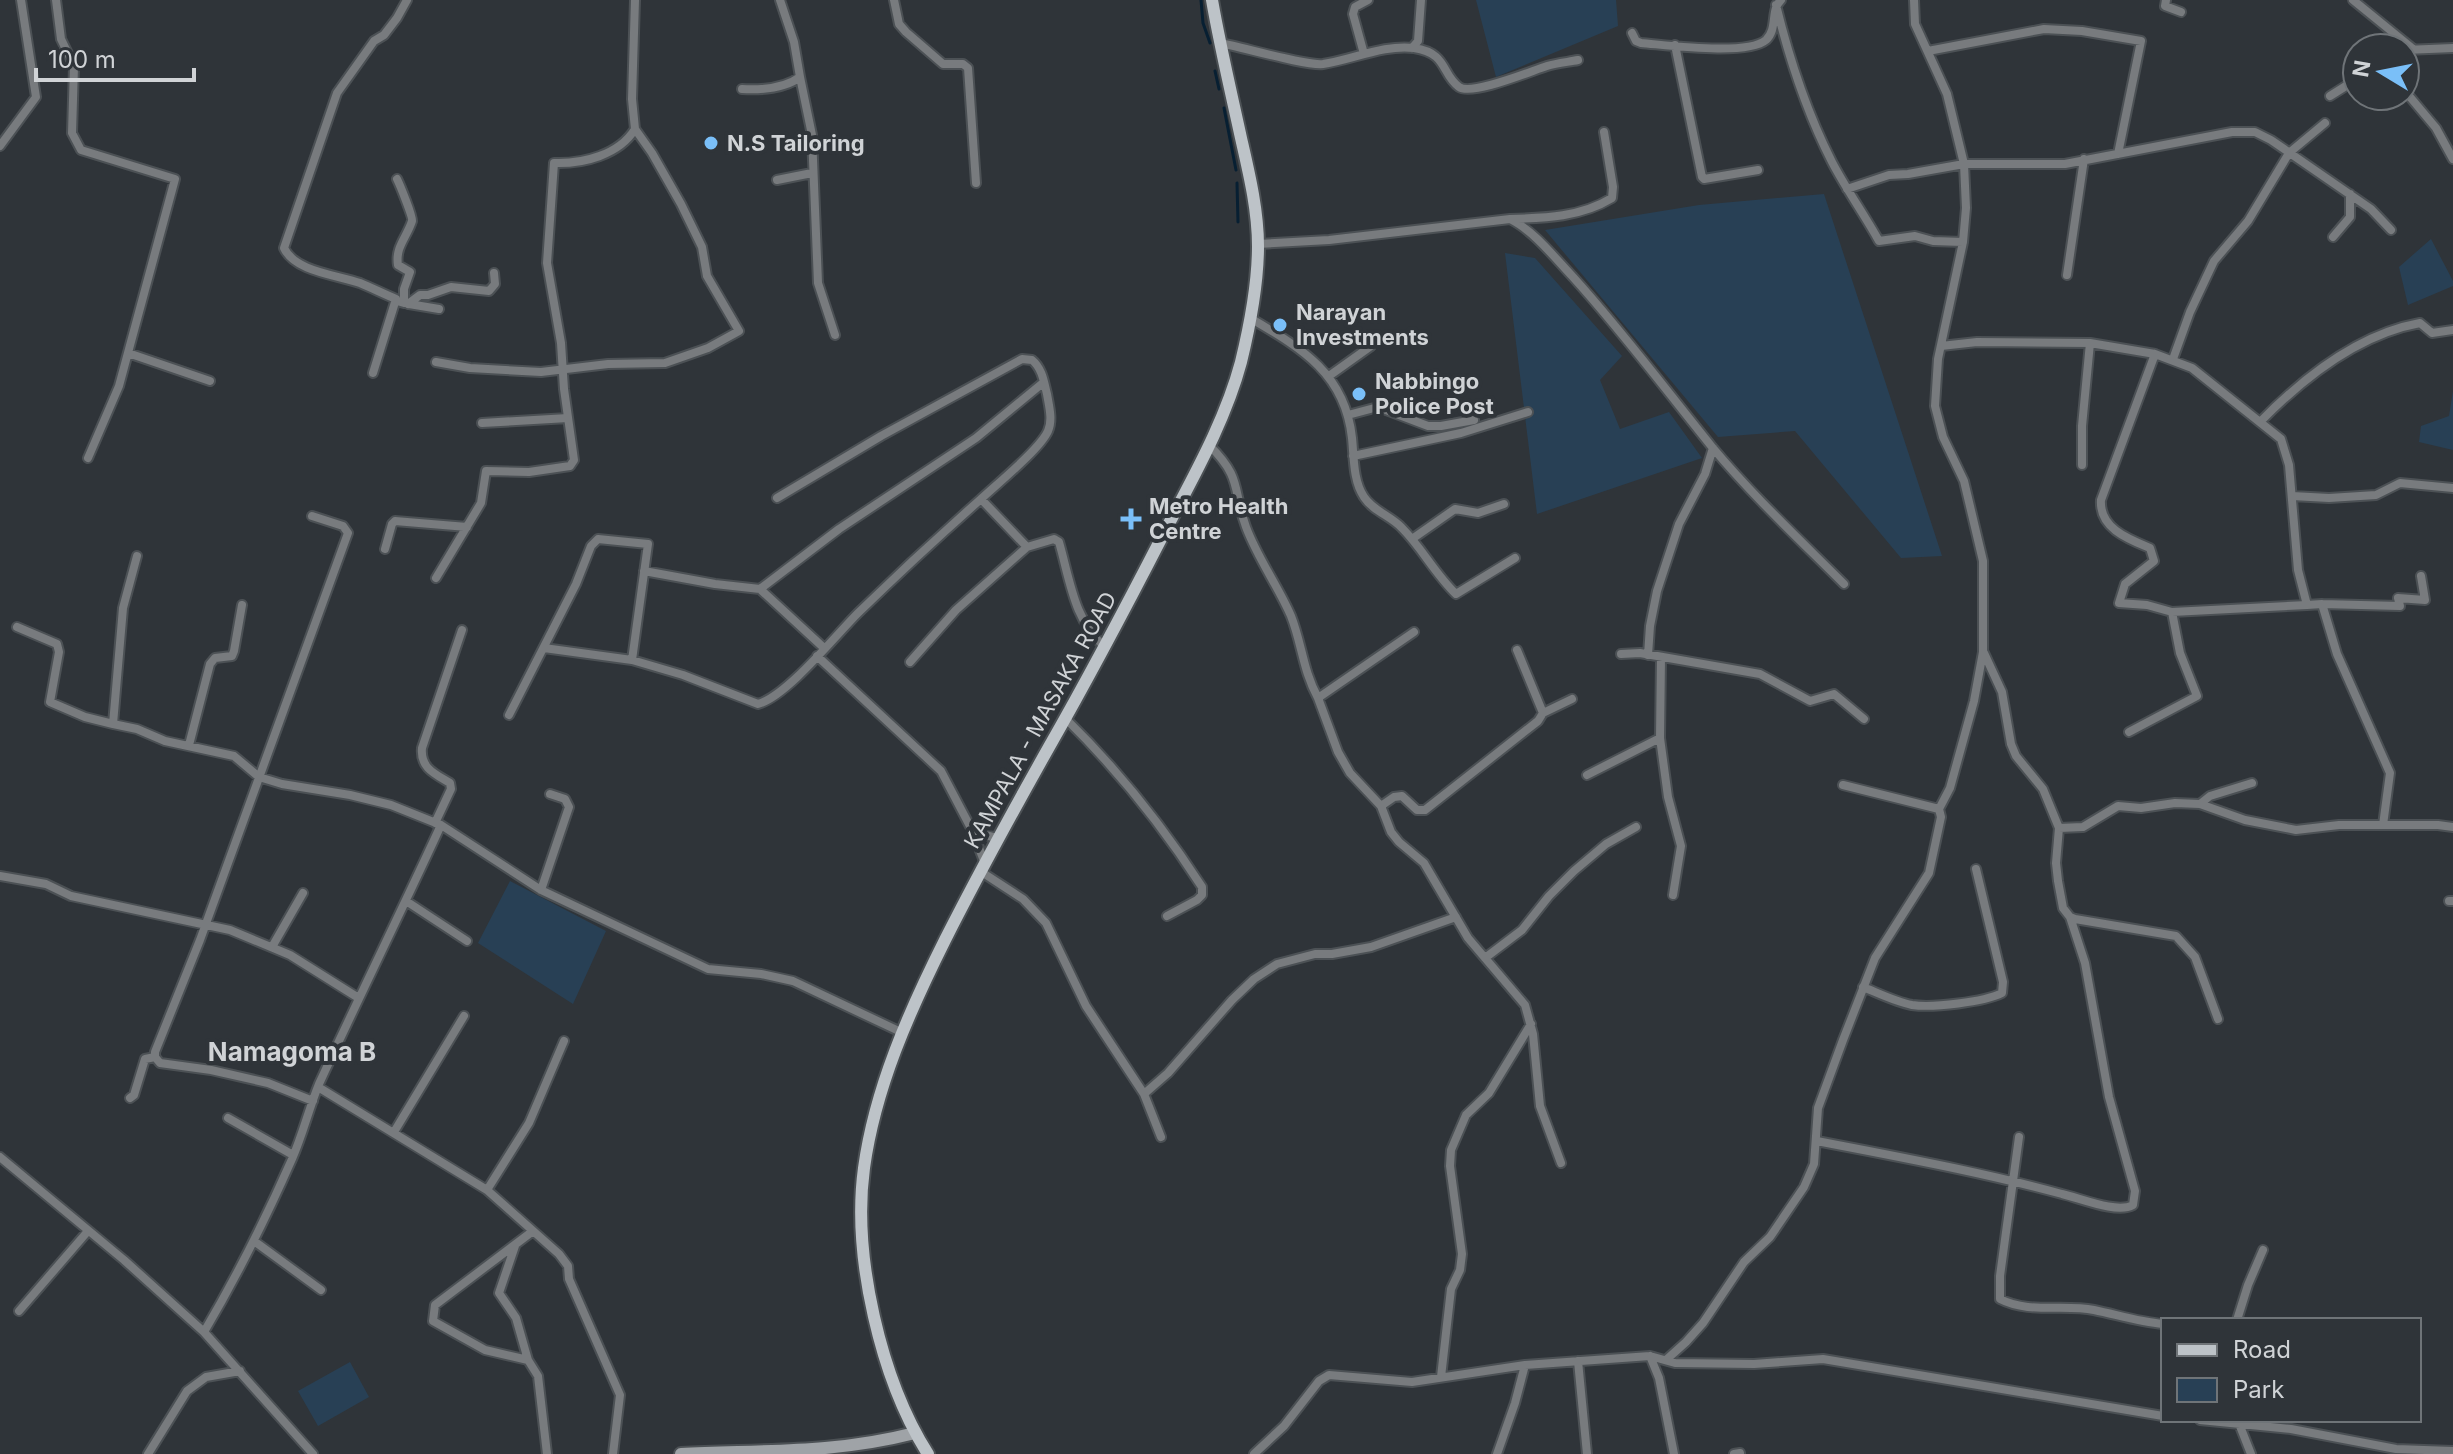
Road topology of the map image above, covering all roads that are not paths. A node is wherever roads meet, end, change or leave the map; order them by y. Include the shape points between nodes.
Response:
1 (21, 0) edge
2 (56, 0) edge
3 (407, 0) edge
4 (635, 0) edge
5 (780, 0) edge
6 (894, 0) edge
7 (1212, 0) edge
8 (1368, 0) edge
9 (1421, 0) edge
10 (1914, 0) edge
11 (2166, 0) edge
12 (2353, 0) edge
13 (1778, 3) edge
14 (2181, 12) dead end
15 (2389, 32) edge
16 (1632, 33) dead end
17 (1220, 43) junction
18 (1675, 45) junction
19 (1412, 48) junction
20 (2453, 48) edge
21 (2421, 49) edge
22 (1928, 51) junction
23 (1364, 54) junction
24 (1578, 60) dead end
25 (800, 77) junction
26 (742, 89) dead end
27 (2341, 89) edge
28 (2330, 96) dead end
29 (2421, 110) edge
30 (2325, 123) dead end
31 (635, 129) junction
32 (1604, 132) dead end
33 (0, 146) edge
34 (2289, 153) junction
35 (2118, 154) junction
36 (2084, 159) junction
37 (2453, 159) edge
38 (1964, 164) junction
39 (1758, 170) dead end
40 (812, 173) junction
41 (397, 179) dead end
42 (777, 180) dead end
43 (976, 183) dead end
44 (1847, 189) junction
45 (2350, 194) junction
46 (1510, 219) junction
47 (2391, 230) dead end
48 (2333, 237) dead end
49 (1963, 242) junction
50 (1258, 244) junction
51 (494, 273) dead end
52 (2067, 275) dead end
53 (403, 303) junction
54 (439, 309) dead end
55 (1250, 318) junction
56 (2453, 330) edge
57 (835, 335) dead end
58 (2090, 343) junction
59 (1371, 346) dead end
60 (1941, 346) junction
61 (128, 353) junction
62 (2155, 354) junction
63 (2173, 359) junction
64 (436, 362) dead end
65 (564, 368) junction
66 (373, 373) dead end
67 (1329, 376) junction
68 (210, 381) dead end
69 (1044, 382) junction
70 (1528, 412) dead end
71 (1348, 415) junction
72 (568, 418) junction
73 (1474, 420) dead end
74 (2260, 422) junction
75 (482, 423) dead end
76 (1209, 445) junction
77 (1713, 448) junction
78 (1353, 456) junction
79 (88, 458) dead end
80 (2082, 465) dead end
81 (2453, 488) edge
82 (2292, 496) junction
83 (777, 498) dead end
84 (981, 499) junction
85 (1504, 504) dead end
86 (312, 516) dead end
87 (467, 527) junction
88 (1412, 539) junction
89 (1027, 547) junction
90 (385, 549) dead end
91 (137, 556) dead end
92 (1515, 558) dead end
93 (644, 571) junction
94 (2421, 576) dead end
95 (436, 578) dead end
96 (1844, 584) dead end
97 (760, 589) junction
98 (2322, 604) junction
99 (242, 605) dead end
100 (2307, 605) junction
101 (2172, 612) junction
102 (17, 627) dead end
103 (462, 630) dead end
104 (1414, 632) dead end
105 (1105, 647) junction
106 (544, 648) junction
107 (824, 648) junction
108 (1517, 650) dead end
109 (1983, 652) junction
110 (1621, 654) dead end
111 (1648, 655) junction
112 (817, 656) junction
113 (1661, 657) junction
114 (632, 660) junction
115 (910, 662) dead end
116 (1318, 698) junction
117 (1572, 699) dead end
118 (1543, 713) junction
119 (509, 715) dead end
120 (1066, 719) junction
121 (1864, 719) dead end
122 (113, 724) junction
123 (2129, 732) dead end
124 (1660, 738) junction
125 (189, 745) junction
126 (1587, 775) dead end
127 (259, 777) junction
128 (2252, 783) dead end
129 (1843, 785) dead end
130 (550, 794) dead end
131 (2200, 804) junction
132 (1381, 806) junction
133 (1939, 809) junction
134 (438, 824) junction
135 (2383, 825) junction
136 (1636, 827) dead end
137 (2453, 827) edge
138 (2059, 828) junction
139 (973, 832) junction
140 (997, 838) junction
141 (982, 866) junction
142 (1976, 869) dead end
143 (0, 876) edge
144 (541, 890) junction
145 (303, 893) dead end
146 (1673, 895) dead end
147 (406, 901) junction
148 (1167, 916) dead end
149 (1456, 917) junction
150 (2070, 917) junction
151 (205, 925) junction
152 (467, 941) dead end
153 (272, 947) junction
154 (1485, 958) junction
155 (1863, 987) junction
156 (357, 997) junction
157 (464, 1016) dead end
158 (2218, 1019) dead end
159 (1531, 1024) junction
160 (903, 1033) junction
161 (564, 1041) dead end
162 (155, 1057) junction
163 (318, 1087) junction
164 (1144, 1094) junction
165 (130, 1098) dead end
166 (313, 1101) junction
167 (228, 1118) dead end
168 (394, 1132) junction
169 (1161, 1137) dead end
170 (2019, 1137) dead end
171 (1817, 1141) junction
172 (293, 1155) junction
173 (0, 1157) edge
174 (1561, 1163) dead end
175 (2013, 1181) junction
176 (487, 1190) junction
177 (88, 1231) junction
178 (533, 1231) junction
179 (254, 1241) junction
180 (516, 1244) junction
181 (2263, 1250) dead end
182 (321, 1290) dead end
183 (19, 1311) dead end
184 (2238, 1318) edge
185 (2161, 1324) edge
186 (204, 1332) junction
187 (1650, 1356) junction
188 (528, 1360) junction
189 (1666, 1360) junction
190 (1578, 1361) junction
191 (1525, 1365) junction
192 (240, 1371) junction
193 (1441, 1377) junction
194 (2161, 1416) edge
195 (2238, 1422) edge
196 (915, 1433) junction
197 (2453, 1451) edge
198 (148, 1454) edge
199 (313, 1454) edge
200 (547, 1454) edge
201 (613, 1454) edge
202 (681, 1454) edge
203 (928, 1454) edge
204 (1254, 1454) edge
205 (1497, 1454) edge
206 (1587, 1454) edge
207 (1674, 1454) edge
208 (2251, 1454) edge

1 - 33 street via 36,97
2 - 61 street via 61,39 74,66 74,142 81,150 175,179
3 - 53 street via 337,93 284,248 321,273 358,282
4 - 31 street
5 - 25 street
6 - 43 street via 906,32 943,64 968,68
7 - 17 main road, KAMPALA - MASAKA ROAD
8 - 23 street via 1353,14
9 - 19 street via 1418,41
10 - 22 street via 1915,24
11 - 14 street via 2165,6
12 - 15 street
13 - 18 street via 1766,40 1750,47
13 - 44 street via 1799,82
16 - 18 street via 1641,43
17 - 23 street via 1313,64
17 - 50 main road, KAMPALA - MASAKA ROAD via 1249,174
18 - 39 street via 1702,177
19 - 23 street
19 - 24 street via 1430,53 1466,89
20 - 21 street
22 - 35 street via 2044,29 2141,41
22 - 38 street via 1947,94
25 - 26 street via 791,84
25 - 40 street via 812,135
27 - 28 street
29 - 37 street
30 - 34 street
31 - 65 street via 619,148 554,163 547,263
31 - 65 street via 681,204 702,247 707,276 739,331 665,363
32 - 46 street via 1612,198 1587,211
34 - 35 street via 2255,132 2232,132
34 - 45 street
34 - 63 street via 2248,221 2214,261
35 - 36 street
36 - 38 street via 2065,164
36 - 52 street
38 - 44 street via 1889,175
38 - 49 street
40 - 42 street
40 - 57 street via 818,283
41 - 53 street via 412,212 397,257 398,265 410,272
44 - 49 street via 1879,241 1915,236
45 - 47 street
45 - 48 street via 2350,217
46 - 50 street
46 - 77 street via 1583,288
49 - 60 street
50 - 55 main road, KAMPALA - MASAKA ROAD
51 - 53 street via 489,291 451,287
53 - 54 street
53 - 66 street
55 - 67 street via 1304,352
55 - 76 main road, KAMPALA - MASAKA ROAD via 1229,397
56 - 74 street via 2432,333 2420,323 2376,336 2299,385
58 - 60 street
58 - 62 street
58 - 80 street
59 - 67 street
60 - 109 street via 1936,414 1976,521 1983,561
61 - 68 street
61 - 79 street
62 - 63 street
62 - 101 street via 2100,507 2123,538 2150,548 2154,561 2125,584 2119,603
63 - 74 street
64 - 65 street via 541,372
65 - 72 street
67 - 71 street
69 - 83 street via 1036,363 1022,359
69 - 84 street via 1049,429
69 - 97 street via 976,438
70 - 78 street via 1461,433
71 - 73 street via 1378,407 1428,426
71 - 78 street
72 - 75 street
72 - 87 street via 572,464 529,472 486,471 483,498
74 - 82 street via 2281,439
76 - 105 main road, KAMPALA - MASAKA ROAD
76 - 116 street via 1231,469 1245,525 1289,612 1305,672
77 - 96 street
77 - 111 street via 1657,591
78 - 88 street via 1363,497
81 - 82 street via 2400,483 2376,495
82 - 100 street via 2298,570
84 - 89 street
84 - 107 street
85 - 88 street via 1478,513 1455,509
86 - 127 street via 343,526 348,533
87 - 90 street via 395,521
87 - 95 street
88 - 92 street via 1456,594
89 - 105 street via 1059,542 1081,620
89 - 115 street via 956,610
91 - 122 street via 123,608
93 - 97 street
93 - 106 street via 647,543 595,541
93 - 114 street
94 - 98 street via 2425,600 2398,598 2400,606
97 - 107 street
98 - 100 street
98 - 135 street via 2337,654 2390,773
99 - 125 street via 232,656 210,664
100 - 101 street
101 - 123 street via 2180,653 2197,696
102 - 122 street via 57,644 50,702
103 - 134 street via 422,748 426,768 450,783
104 - 116 street
105 - 120 main road, KAMPALA - MASAKA ROAD
106 - 114 street
106 - 119 street
107 - 112 street
108 - 118 street
109 - 133 street via 1950,788
109 - 138 street via 2002,692 2016,756 2043,789
110 - 111 street
111 - 113 street
112 - 114 street via 758,704
112 - 139 street via 941,771
113 - 121 street via 1760,674 1810,701 1834,694
113 - 124 street
116 - 132 street via 1350,773
117 - 118 street
118 - 132 street via 1425,810 1417,810 1402,796
120 - 140 main road, KAMPALA - MASAKA ROAD
120 - 148 street via 1144,802 1202,887 1197,900
122 - 125 street
124 - 126 street
124 - 146 street via 1681,846
125 - 127 street via 234,756
127 - 134 street via 391,805
127 - 151 street
128 - 131 street
129 - 133 street
130 - 144 street via 565,799 569,807
131 - 135 street via 2283,829
131 - 138 street via 2118,806 2083,827
132 - 149 street via 1391,832 1424,863
133 - 155 street via 1929,873 1880,948
134 - 144 street
134 - 147 street
135 - 137 street
136 - 154 street via 1574,871 1522,930
138 - 150 street via 2056,870 2063,908
139 - 140 street
139 - 141 street
140 - 141 main road, KAMPALA - MASAKA ROAD
141 - 160 main road, KAMPALA - MASAKA ROAD
141 - 164 street via 1046,923 1086,1006
142 - 155 street via 2002,993 1911,1005
143 - 151 street
144 - 160 street via 708,969 793,981
145 - 153 street
147 - 152 street
147 - 156 street
149 - 154 street
149 - 164 street via 1371,947 1277,964 1232,1000
150 - 158 street via 2176,936 2195,957
150 - 175 street via 2085,963 2109,1097 2135,1199 2124,1208
151 - 153 street
151 - 162 street
153 - 156 street
154 - 159 street via 1525,1005
155 - 171 street via 1818,1108
156 - 163 street
157 - 168 street
159 - 174 street via 1540,1106
159 - 193 street via 1489,1093 1466,1115 1451,1150 1462,1254 1451,1289
160 - 196 main road, KAMPALA - MASAKA ROAD via 873,1122 863,1214 880,1342
161 - 176 street via 529,1123
162 - 165 street via 145,1059
162 - 166 street via 160,1063 268,1083
163 - 166 street
163 - 168 street
164 - 169 street
166 - 172 street
167 - 172 street
168 - 176 street
170 - 175 street
171 - 175 street
171 - 189 street via 1814,1164 1793,1206 1744,1262 1703,1323
172 - 179 street
173 - 177 street
175 - 185 street via 2000,1299 2013,1306 2093,1310
176 - 178 street
177 - 183 street
177 - 186 street
178 - 180 street
178 - 201 street via 568,1266 620,1395
179 - 182 street
179 - 186 street
180 - 188 street via 499,1293 516,1318
180 - 188 street via 435,1305 433,1321 485,1350
181 - 184 street
186 - 192 street
187 - 189 street
187 - 190 street
187 - 207 street
188 - 200 street via 538,1376
189 - 194 street via 1754,1364 1823,1359
190 - 191 street
190 - 206 street
191 - 193 street
191 - 205 street
192 - 198 street via 215,1373 196,1383
192 - 199 street
193 - 204 street via 1412,1382 1329,1375
195 - 197 street via 2396,1449
195 - 208 street
196 - 202 main road via 836,1449
196 - 203 main road, KAMPALA - MASAKA ROAD

